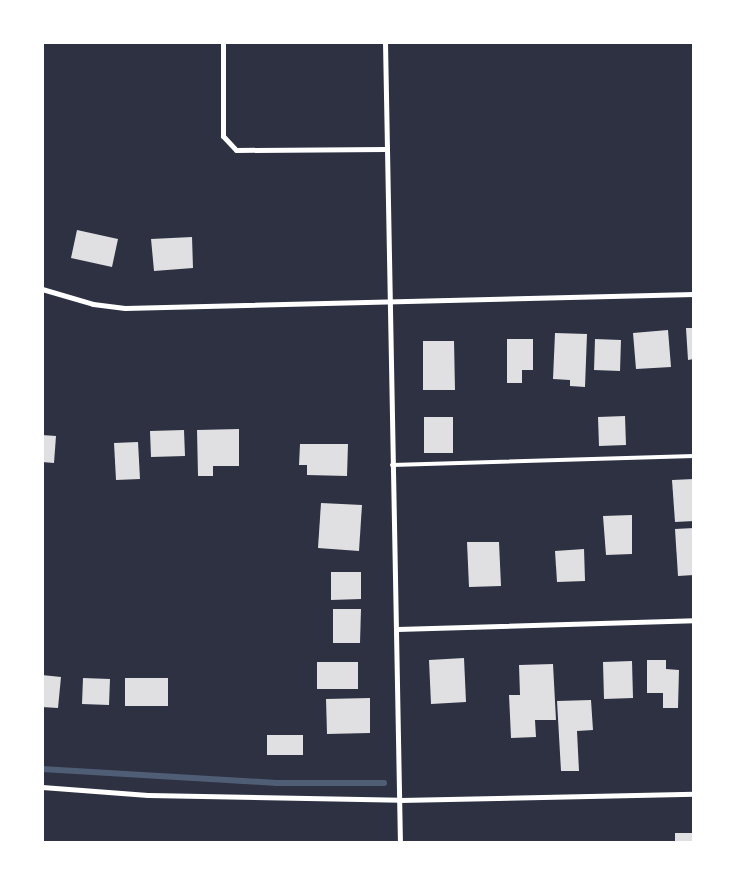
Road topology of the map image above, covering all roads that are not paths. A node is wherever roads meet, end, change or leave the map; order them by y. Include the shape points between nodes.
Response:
1 (223, 42) edge
2 (385, 42) edge
3 (385, 149) junction
4 (42, 289) edge
5 (694, 294) edge
6 (388, 302) junction
7 (694, 456) edge
8 (392, 465) junction
9 (694, 620) edge
10 (397, 629) junction
11 (42, 787) edge
12 (694, 794) edge
13 (400, 800) junction
14 (400, 842) edge

1 - 3 street via 223,136 236,150
2 - 3 street
3 - 6 street
4 - 6 street via 93,304 125,308
5 - 6 street
6 - 8 street
7 - 8 lane
8 - 10 street
9 - 10 street
10 - 13 street
11 - 13 street via 148,795
12 - 13 street
13 - 14 street

